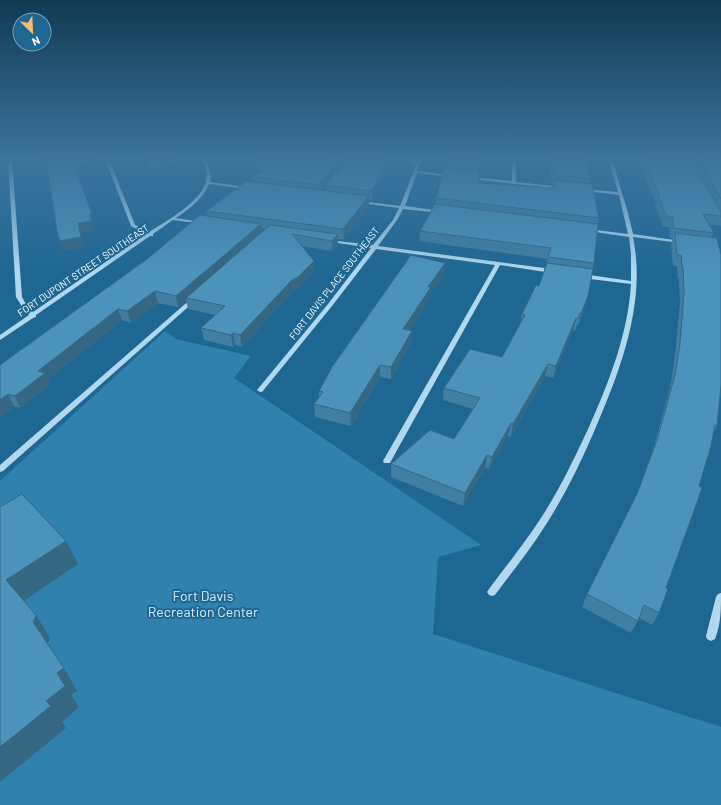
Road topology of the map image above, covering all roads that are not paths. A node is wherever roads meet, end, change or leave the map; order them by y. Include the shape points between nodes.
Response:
1 (12, 197) edge
2 (122, 197) edge
3 (199, 197) edge
4 (406, 197) edge
5 (621, 197) edge
6 (358, 202) edge
7 (402, 207) junction
8 (448, 213) edge
9 (175, 218) junction
10 (206, 223) edge
11 (585, 230) edge
12 (151, 235) junction
13 (630, 236) junction
14 (322, 240) edge
15 (683, 242) edge
16 (375, 246) junction
17 (498, 264) junction
18 (558, 272) edge
19 (573, 274) edge
20 (633, 283) junction
21 (199, 295) edge
22 (34, 316) junction
23 (0, 338) edge
24 (260, 390) dead end
25 (387, 461) dead end
26 (0, 470) edge
27 (492, 592) dead end
28 (721, 597) edge
29 (711, 636) dead end

1 - 22 street via 19,297
2 - 12 street via 133,226
3 - 9 street, FORT DUPONT STREET SOUTHEAST
4 - 7 street, FORT DAVIS PLACE SOUTHEAST
5 - 13 street
6 - 7 street
7 - 8 street
7 - 16 street, FORT DAVIS PLACE SOUTHEAST via 396,220
9 - 10 street
9 - 12 street, FORT DUPONT STREET SOUTHEAST
11 - 13 street
12 - 22 street, FORT DUPONT STREET SOUTHEAST
13 - 15 street
13 - 20 street via 634,267
14 - 16 street
16 - 17 street
16 - 24 street, FORT DAVIS PLACE SOUTHEAST
17 - 18 street
17 - 25 street
19 - 20 street
20 - 27 street via 626,335 615,372 576,464 542,524
21 - 26 street
22 - 23 street, FORT DUPONT STREET SOUTHEAST
28 - 29 street

